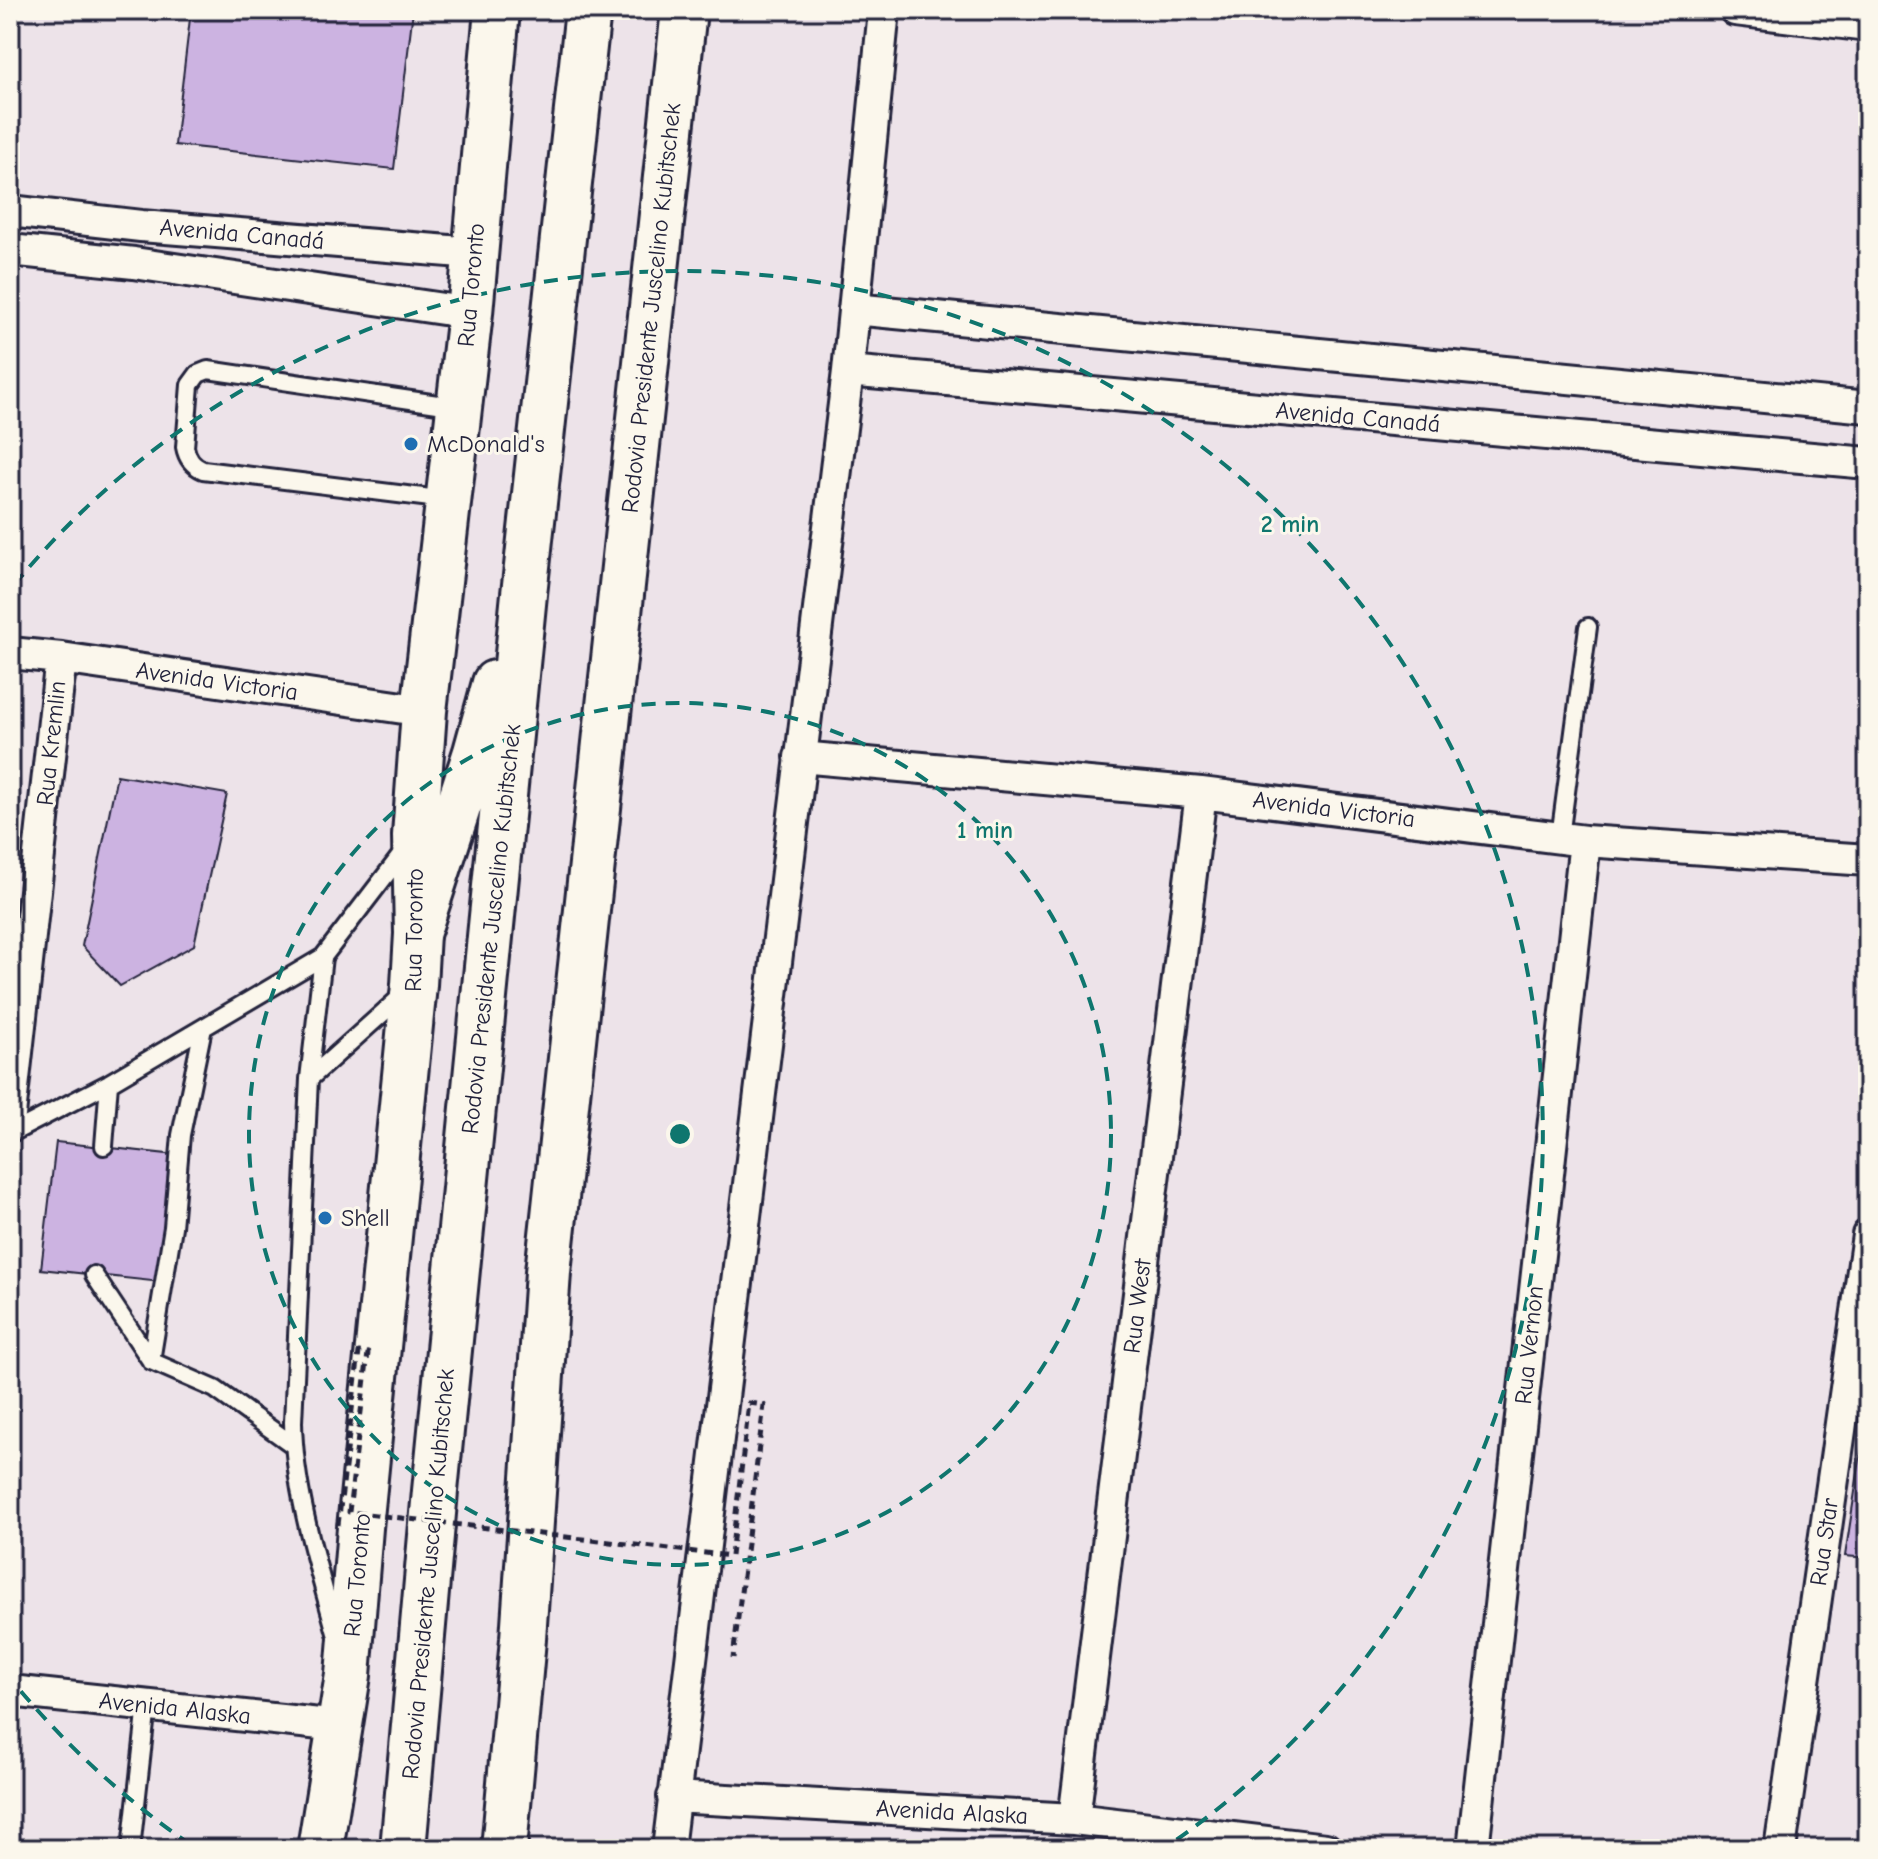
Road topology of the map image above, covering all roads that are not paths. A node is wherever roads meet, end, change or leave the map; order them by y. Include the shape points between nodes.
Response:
1 (497, 10) edge
2 (588, 10) edge
3 (684, 10) edge
4 (884, 10) edge
5 (1735, 10) edge
6 (1868, 26) edge
7 (10, 211) edge
8 (10, 250) edge
9 (474, 253) junction
10 (854, 309) junction
11 (470, 313) junction
12 (848, 371) junction
13 (459, 407) junction
14 (1868, 407) edge
15 (1868, 463) edge
16 (449, 501) junction
17 (524, 594) junction
18 (1588, 627) dead end
19 (10, 653) edge
20 (61, 658) junction
21 (424, 711) junction
22 (800, 757) junction
23 (1201, 793) junction
24 (415, 836) junction
25 (1572, 839) junction
26 (1868, 860) edge
27 (417, 934) junction
28 (323, 957) junction
29 (414, 985) junction
30 (203, 1028) junction
31 (309, 1079) junction
32 (109, 1083) junction
33 (10, 1115) edge
34 (10, 1134) edge
35 (104, 1146) dead end
36 (1868, 1235) edge
37 (94, 1275) dead end
38 (151, 1361) junction
39 (293, 1445) junction
40 (348, 1675) junction
41 (10, 1691) edge
42 (147, 1705) junction
43 (339, 1726) junction
44 (673, 1797) junction
45 (1074, 1819) junction
46 (131, 1849) edge
47 (320, 1849) edge
48 (403, 1849) edge
49 (504, 1849) edge
50 (668, 1849) edge
51 (1326, 1849) edge
52 (1473, 1849) edge
53 (1780, 1849) edge

1 - 9 main road, Rua Toronto
2 - 17 main road, Rodovia Presidente Juscelino Kubitschek
3 - 49 main road, Rodovia Presidente Juscelino Kubitschek via 548,1272
4 - 10 street
5 - 6 street
7 - 9 street, Avenida Canadá
8 - 11 street, Avenida Canadá
9 - 11 main road, Rua Toronto
10 - 12 street
10 - 14 street
11 - 13 main road, Rua Toronto
12 - 15 street, Avenida Canadá
12 - 22 street
13 - 16 main road, Rua Toronto
13 - 16 lane via 208,370 190,385 186,455 203,470
16 - 21 main road, Rua Toronto
17 - 27 main road
17 - 48 main road, Rodovia Presidente Juscelino Kubitschek
18 - 25 lane
19 - 20 street, Avenida Victoria
20 - 21 street, Avenida Victoria
20 - 33 street, Rua Kremlin
21 - 24 main road, Rua Toronto
22 - 23 street, Avenida Victoria
22 - 44 street
23 - 25 street, Avenida Victoria
23 - 45 street, Rua West
24 - 27 main road, Rua Toronto
24 - 28 lane
25 - 26 street, Avenida Victoria
25 - 52 street, Rua Vernon
27 - 29 main road, Rua Toronto
28 - 30 lane
28 - 31 lane
29 - 31 lane
29 - 40 main road, Rua Toronto
30 - 32 lane
30 - 38 lane via 181,1135 173,1227
31 - 39 lane
32 - 34 lane
32 - 35 lane
36 - 53 street, Rua Star
37 - 38 lane
38 - 39 lane via 215,1389
39 - 40 lane via 312,1544
40 - 43 main road, Rua Toronto
41 - 42 street, Avenida Alaska
42 - 43 street, Avenida Alaska
42 - 46 lane
43 - 47 main road, Rua Toronto
44 - 45 street, Avenida Alaska
44 - 50 street
45 - 51 street, Avenida Alaska

